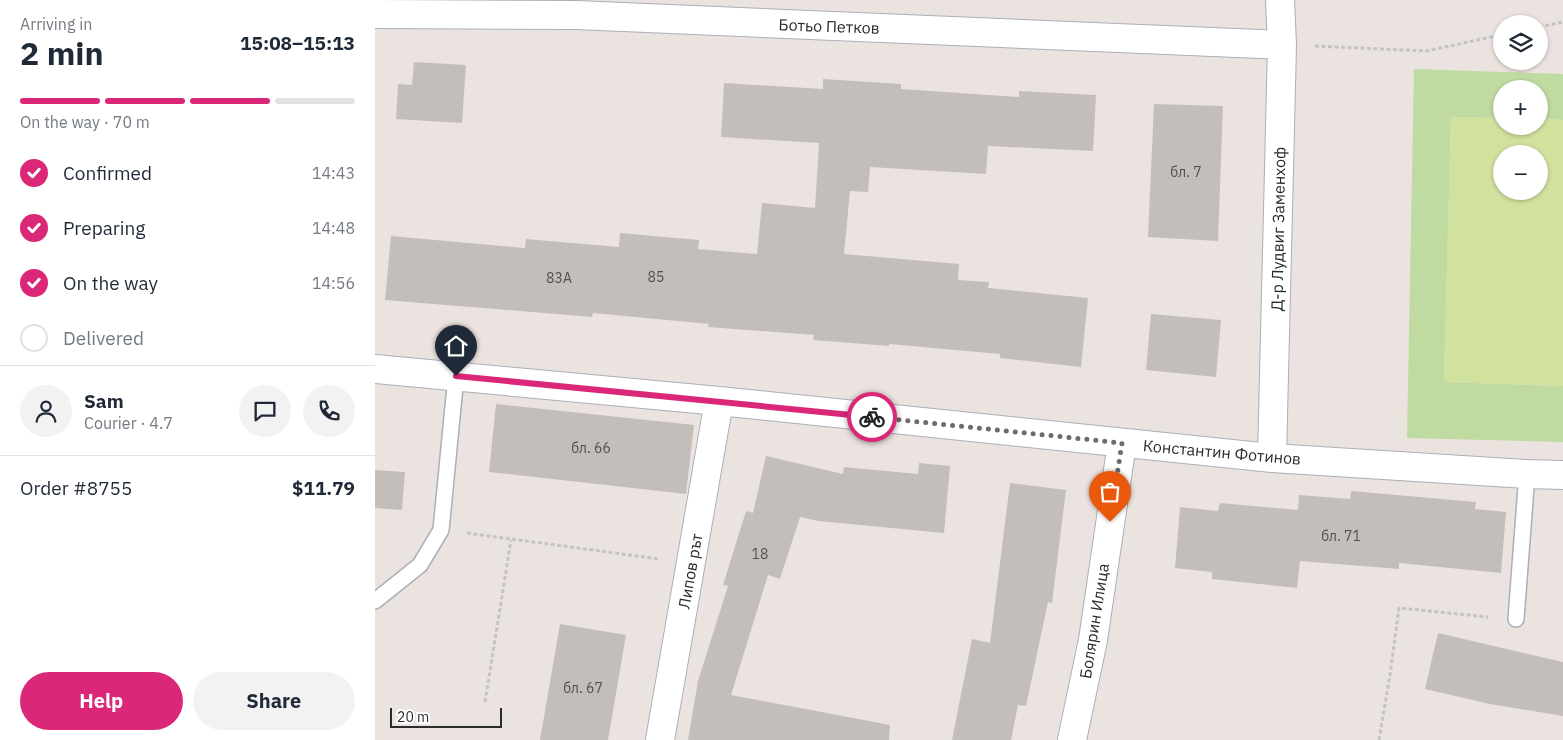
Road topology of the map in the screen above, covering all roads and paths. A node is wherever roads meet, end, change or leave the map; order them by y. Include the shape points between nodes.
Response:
1 (383, 0) edge
2 (1280, 0) edge
3 (375, 7) edge
4 (375, 14) edge
5 (1563, 22) edge
6 (1548, 25) edge
7 (1493, 37) edge
8 (1282, 45) junction
9 (375, 369) edge
10 (456, 376) junction
11 (719, 401) junction
12 (1122, 443) junction
13 (1272, 458) junction
14 (1527, 474) junction
15 (1563, 475) edge
16 (441, 530) junction
17 (511, 540) junction
18 (692, 563) junction
19 (375, 601) edge
20 (1516, 619) joint
21 (485, 702) dead end
22 (660, 740) edge
23 (1072, 740) edge
24 (1379, 740) edge

1 - 3 lane
2 - 8 street, Д-р Лудвиг Заменхоф
4 - 8 street, Ботьо Петков via 576,15
5 - 6 path
7 - 8 path via 1426,51
8 - 13 street, Д-р Лудвиг Заменхоф
9 - 10 street, Константин Фотинов
10 - 11 street, Константин Фотинов
10 - 16 lane
11 - 12 street, Константин Фотинов
11 - 18 street, Липов рът
12 - 13 street, Константин Фотинов
12 - 23 street, Болярин Илица via 1093,640
13 - 14 street, Константин Фотинов
14 - 15 street, Константин Фотинов
14 - 20 lane
16 - 17 path
16 - 19 lane via 419,566
17 - 18 path
17 - 21 path
18 - 22 street, Липов рът
20 - 24 path via 1399,608

